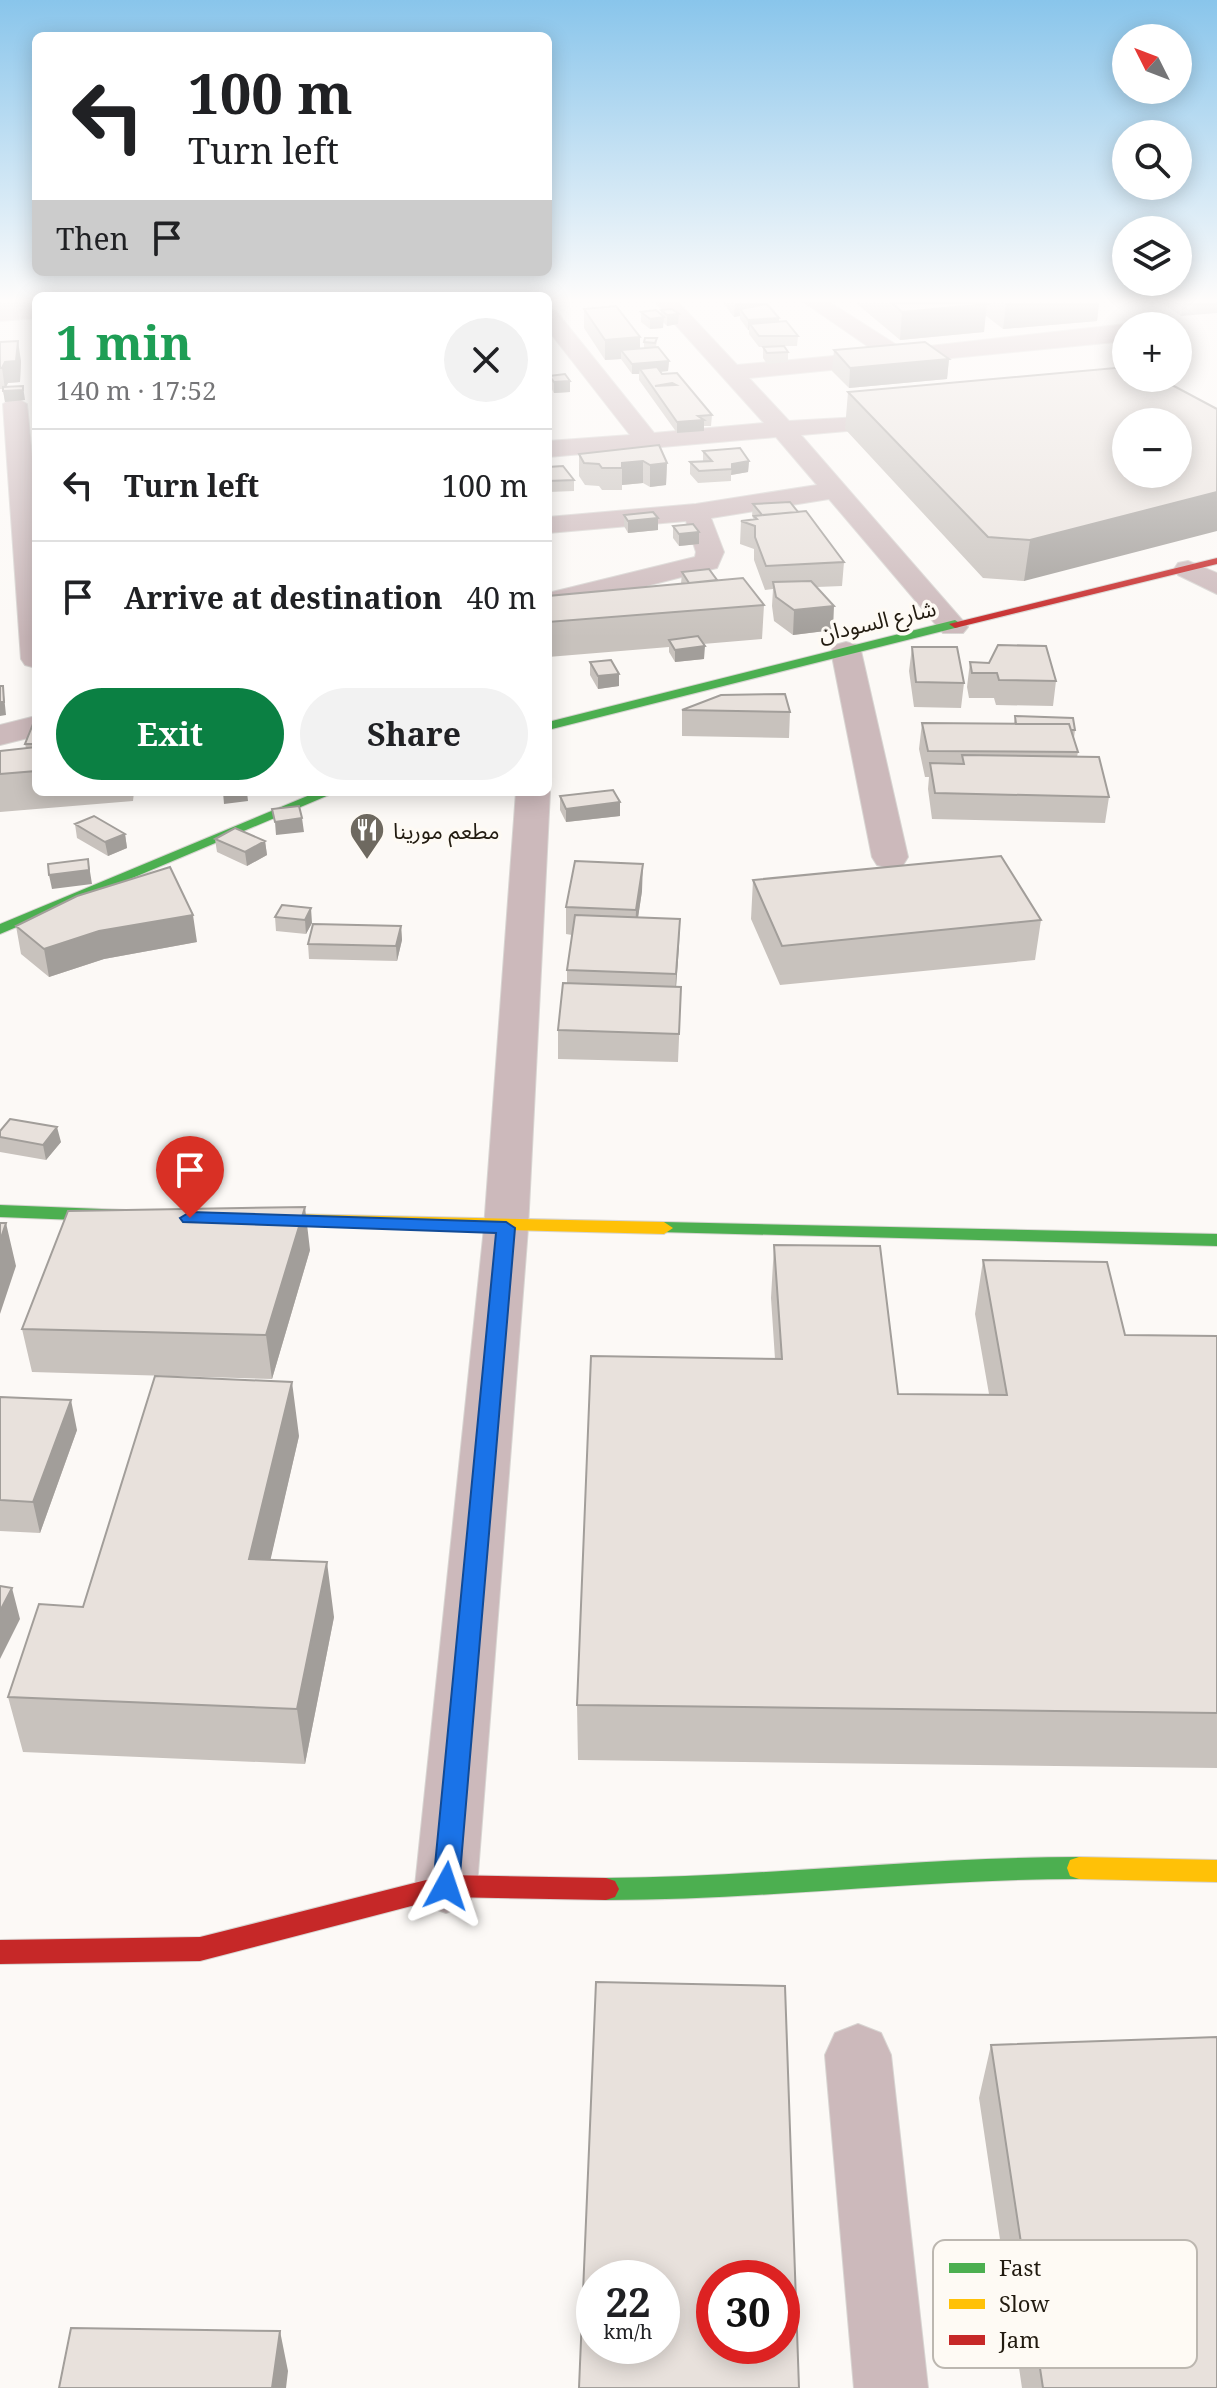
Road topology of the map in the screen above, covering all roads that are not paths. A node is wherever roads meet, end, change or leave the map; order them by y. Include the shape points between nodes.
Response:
1 (16, 414) edge
2 (622, 414) edge
3 (769, 414) edge
4 (927, 417) edge
5 (784, 431) junction
6 (647, 440) junction
7 (552, 449) edge
8 (836, 490) junction
9 (11, 501) edge
10 (696, 512) junction
11 (552, 525) edge
12 (1217, 561) edge
13 (1188, 569) junction
14 (21, 572) edge
15 (1217, 585) edge
16 (552, 601) edge
17 (953, 627) junction
18 (846, 651) junction
19 (27, 652) edge
20 (552, 725) edge
21 (32, 727) edge
22 (0, 735) edge
23 (319, 796) edge
24 (533, 796) edge
25 (890, 857) dead end
26 (0, 929) edge
27 (0, 1211) edge
28 (142, 1216) edge
29 (221, 1219) edge
30 (506, 1228) junction
31 (1217, 1240) edge
32 (1217, 1871) edge
33 (446, 1886) junction
34 (0, 1952) edge
35 (858, 2055) dead end
36 (891, 2388) edge

1 - 9 street
2 - 6 street
3 - 5 street
4 - 5 street
5 - 6 street
5 - 8 street
6 - 7 street
8 - 10 street
8 - 17 street
9 - 14 street
10 - 11 street
10 - 16 street via 710,552 707,562
12 - 13 street, شارع السودان
13 - 15 street
13 - 17 street, شارع السودان
14 - 19 street
17 - 18 street, شارع السودان
18 - 20 street, شارع السودان
18 - 25 street
21 - 22 street
23 - 26 street
24 - 30 street
27 - 28 street
29 - 30 street
30 - 31 street
30 - 33 street
32 - 33 street via 1011,1866 666,1890
33 - 34 street via 200,1949
35 - 36 street

